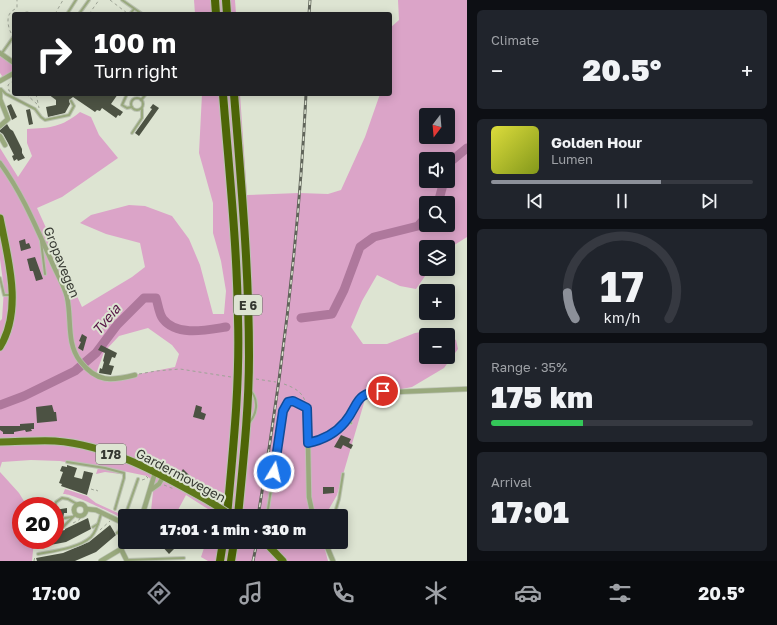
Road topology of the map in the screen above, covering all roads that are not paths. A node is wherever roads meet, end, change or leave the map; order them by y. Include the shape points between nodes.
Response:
1 (76, 0) edge
2 (89, 0) edge
3 (122, 0) edge
4 (215, 0) edge
5 (226, 0) edge
6 (134, 9) junction
7 (68, 12) edge
8 (80, 12) edge
9 (132, 12) edge
10 (139, 12) edge
11 (216, 12) edge
12 (227, 12) edge
13 (12, 39) edge
14 (1, 54) edge
15 (12, 61) edge
16 (12, 74) edge
17 (0, 81) edge
18 (0, 90) edge
19 (126, 96) edge
20 (144, 96) edge
21 (223, 96) edge
22 (234, 96) edge
23 (141, 100) junction
24 (71, 101) dead end
25 (132, 108) junction
26 (142, 109) junction
27 (0, 126) edge
28 (132, 133) dead end
29 (0, 136) edge
30 (5, 145) dead end
31 (0, 163) edge
32 (0, 218) edge
33 (41, 238) junction
34 (46, 274) dead end
35 (0, 278) edge
36 (12, 295) junction
37 (0, 347) edge
38 (135, 375) road end
39 (467, 389) edge
40 (0, 442) edge
41 (308, 443) junction
42 (67, 462) dead end
43 (155, 473) junction
44 (342, 474) dead end
45 (163, 477) junction
46 (138, 479) road end
47 (152, 489) junction
48 (64, 498) edge
49 (77, 504) junction
50 (115, 508) dead end
51 (86, 509) junction
52 (127, 509) edge
53 (145, 509) edge
54 (221, 509) edge
55 (228, 509) edge
56 (239, 509) edge
57 (268, 509) edge
58 (312, 509) edge
59 (336, 509) edge
60 (102, 513) junction
61 (74, 516) junction
62 (65, 518) dead end
63 (118, 520) edge
64 (98, 524) junction
65 (64, 526) edge
66 (93, 527) dead end
67 (121, 549) joint
68 (222, 549) edge
69 (233, 549) edge
70 (272, 549) edge
71 (328, 549) edge
72 (38, 554) dead end
73 (184, 558) dead end
74 (158, 560) edge
75 (101, 561) edge
76 (127, 561) edge
77 (220, 561) edge
78 (231, 561) edge
79 (283, 561) edge
80 (333, 561) edge

1 - 7 lane
2 - 8 lane
3 - 6 lane
4 - 11 highway
5 - 12 highway
6 - 9 lane
6 - 10 lane
13 - 14 lane
14 - 15 street
16 - 17 street
18 - 24 lane via 35,109 46,120 69,115 74,106
18 - 27 street via 0,99 8,119
19 - 25 lane via 122,105
20 - 23 lane
21 - 55 highway, E 6 via 238,319 237,399
22 - 56 highway, E 6 via 249,319 246,427
23 - 25 lane via 134,100
23 - 26 lane
25 - 26 lane
26 - 28 lane via 142,118
29 - 30 street
31 - 33 street, Gropavegen via 21,196
32 - 36 main road
33 - 34 lane
33 - 38 street, Gropavegen via 65,292 73,349 83,365 94,375 105,379
35 - 36 lane via 4,295
36 - 37 main road via 9,324
39 - 41 street via 372,392 357,402 349,421 323,440
40 - 43 main road, Gardermovegen / 178 via 55,441 81,445 116,455
41 - 57 lane via 307,408 293,401 288,402 284,406
41 - 58 street via 307,468
42 - 50 lane via 124,473
43 - 45 main road, Gardermovegen / 178
43 - 47 street
44 - 59 lane
45 - 47 street
45 - 54 main road, Gardermovegen / 178, bridge
46 - 52 lane
47 - 53 street
48 - 49 lane
49 - 51 street via 82,504
49 - 61 street
51 - 60 street
51 - 61 street via 82,515
60 - 63 street
60 - 64 lane
61 - 62 lane
61 - 65 lane
64 - 66 lane
64 - 72 lane via 89,539 62,550
67 - 75 street
67 - 76 street
68 - 77 highway
69 - 78 highway
70 - 79 main road
71 - 80 street
73 - 74 lane
74 - 76 lane

